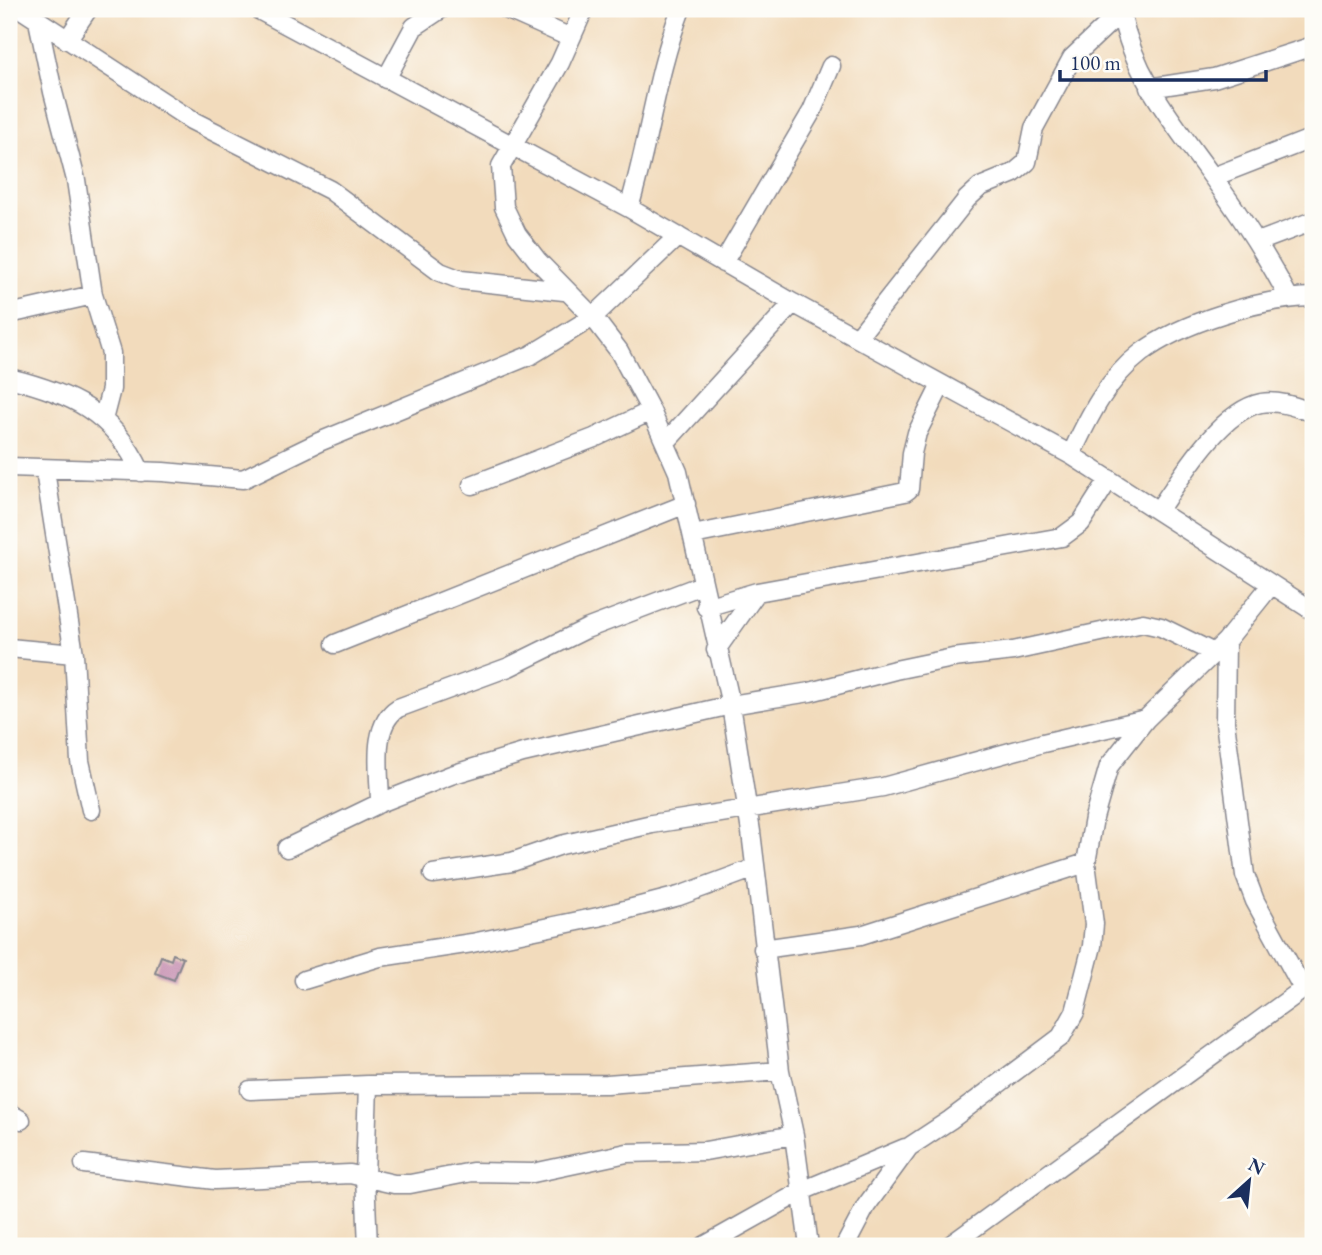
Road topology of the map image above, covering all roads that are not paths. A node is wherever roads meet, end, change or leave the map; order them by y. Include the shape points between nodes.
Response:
1 (21, 9) edge
2 (88, 9) edge
3 (257, 9) edge
4 (441, 9) edge
5 (506, 9) edge
6 (584, 9) edge
7 (681, 9) edge
8 (1122, 10) edge
9 (38, 20) junction
10 (571, 38) junction
11 (67, 40) junction
12 (1313, 46) edge
13 (831, 66) dead end
14 (386, 79) junction
15 (1149, 88) junction
16 (1313, 138) edge
17 (511, 146) junction
18 (1213, 177) junction
19 (629, 208) junction
20 (1313, 221) edge
21 (678, 236) junction
22 (1258, 242) junction
23 (723, 263) junction
24 (564, 291) junction
25 (93, 295) junction
26 (1313, 297) edge
27 (1289, 298) junction
28 (793, 303) junction
29 (9, 314) edge
30 (593, 317) junction
31 (858, 337) junction
32 (9, 377) edge
33 (940, 385) junction
34 (652, 411) junction
35 (1313, 413) edge
36 (103, 420) junction
37 (666, 442) junction
38 (1071, 455) junction
39 (9, 467) edge
40 (45, 471) junction
41 (141, 472) junction
42 (1109, 479) junction
43 (472, 485) dead end
44 (686, 504) junction
45 (1158, 510) junction
46 (693, 535) junction
47 (702, 585) junction
48 (1271, 585) junction
49 (757, 592) junction
50 (706, 607) junction
51 (1313, 611) edge
52 (335, 644) dead end
53 (1220, 647) junction
54 (9, 648) edge
55 (716, 650) junction
56 (74, 654) junction
57 (731, 705) junction
58 (1146, 719) junction
59 (380, 803) junction
60 (92, 810) dead end
61 (748, 810) junction
62 (288, 848) dead end
63 (1086, 863) junction
64 (755, 868) junction
65 (433, 874) dead end
66 (763, 948) junction
67 (303, 980) dead end
68 (1308, 986) edge
69 (780, 1070) junction
70 (368, 1085) junction
71 (250, 1090) dead end
72 (794, 1135) junction
73 (909, 1147) junction
74 (84, 1164) dead end
75 (365, 1177) junction
76 (802, 1191) junction
77 (368, 1246) edge
78 (704, 1246) edge
79 (809, 1246) edge
80 (845, 1246) edge
81 (949, 1246) edge

1 - 9 street
2 - 11 street
3 - 14 street
4 - 14 street via 414,27
5 - 10 street
6 - 10 street
7 - 19 street via 656,86
8 - 15 street via 1126,39
8 - 31 street via 1072,58 1034,128 1027,162 967,199
9 - 11 street
9 - 25 street via 76,180
10 - 17 street
11 - 24 street via 191,120 330,190 440,272 461,280
12 - 15 street via 1214,78
13 - 23 street via 812,111
14 - 17 street
15 - 18 street
16 - 18 street
17 - 19 street
17 - 24 street via 502,166 504,207 517,234
18 - 22 street
19 - 21 street
20 - 22 street
21 - 23 street
21 - 30 street
22 - 27 street
23 - 28 street
24 - 30 street
25 - 29 street
25 - 36 street via 111,353 111,389
26 - 27 street
27 - 38 street via 1224,313 1140,354 1115,379 1089,417
28 - 31 street
28 - 37 street
30 - 34 street via 619,351
30 - 41 street via 531,355 320,442 243,479
31 - 33 street
32 - 36 street via 67,394
33 - 38 street
33 - 46 street via 917,433 905,492
34 - 37 street
34 - 43 street
35 - 45 street via 1276,403 1245,410 1198,453
36 - 41 street via 123,438
37 - 44 street
38 - 42 street
39 - 40 street
40 - 41 street
40 - 56 street
42 - 45 street
42 - 49 street via 1081,523 1062,537
44 - 46 street
44 - 52 street
45 - 48 street
46 - 47 street
47 - 50 street
47 - 59 street via 386,715 380,732
48 - 51 street
48 - 53 street
49 - 50 street
49 - 55 street
50 - 55 street
53 - 57 street via 1161,627 1133,624
53 - 58 street
53 - 68 street via 1245,875 1255,901
54 - 56 street
55 - 57 street
56 - 60 street via 80,761
57 - 59 street via 523,753
57 - 61 street
58 - 61 street via 883,787
58 - 63 street via 1109,766
59 - 62 street
61 - 64 street
61 - 65 street via 639,826 512,862
63 - 66 street via 861,935
63 - 73 street via 1094,924 1092,946 1075,1012 1061,1037
64 - 66 street
64 - 67 street via 679,896 598,917 380,957
66 - 69 street
68 - 81 street
69 - 70 street via 607,1084
69 - 72 street
70 - 71 street
70 - 75 street
72 - 75 street via 705,1151 627,1153 533,1173 472,1172 410,1184
72 - 76 street
73 - 76 street
73 - 80 street via 866,1206
74 - 75 street via 215,1180
75 - 77 street
76 - 78 street
76 - 79 street

